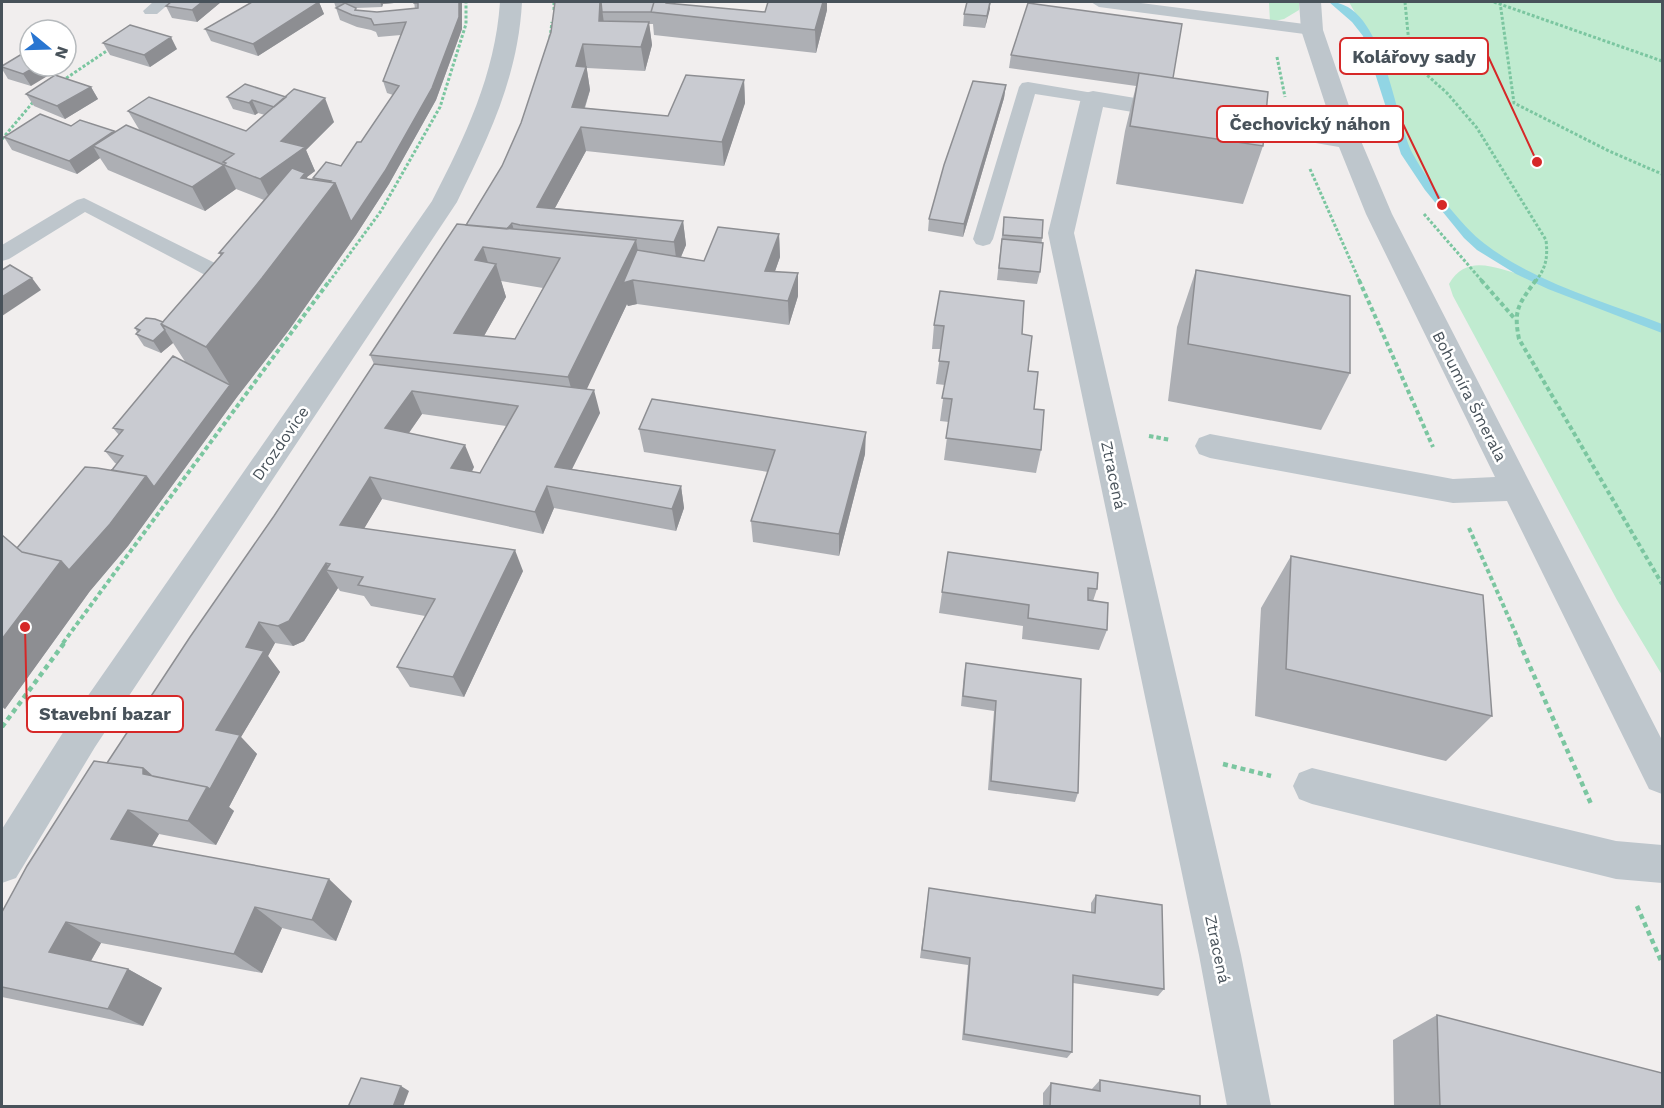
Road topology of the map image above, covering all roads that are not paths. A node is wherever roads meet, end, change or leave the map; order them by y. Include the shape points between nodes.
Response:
1 (511, 2) edge
2 (1099, 2) edge
3 (1311, 14) edge
4 (1093, 98) junction
5 (1349, 141) junction
6 (983, 239) dead end
7 (2, 254) edge
8 (214, 271) edge
9 (1210, 446) road end
10 (1517, 488) junction
11 (1662, 777) edge
12 (1312, 786) road end
13 (2, 864) edge
14 (1662, 864) edge
15 (1249, 1107) edge

1 - 13 street, Drozdovice via 509,40 501,75 486,119 444,202 82,735
2 - 3 lane
3 - 5 street, Bohumíra Šmerala
4 - 5 street
4 - 6 lane via 1029,87
4 - 15 street, Ztracená via 1061,233 1220,955
5 - 10 street, Bohumíra Šmerala via 1379,214
7 - 8 lane via 84,204
9 - 10 street via 1453,491
10 - 11 street, Bohumíra Šmerala
12 - 14 street via 1616,860

